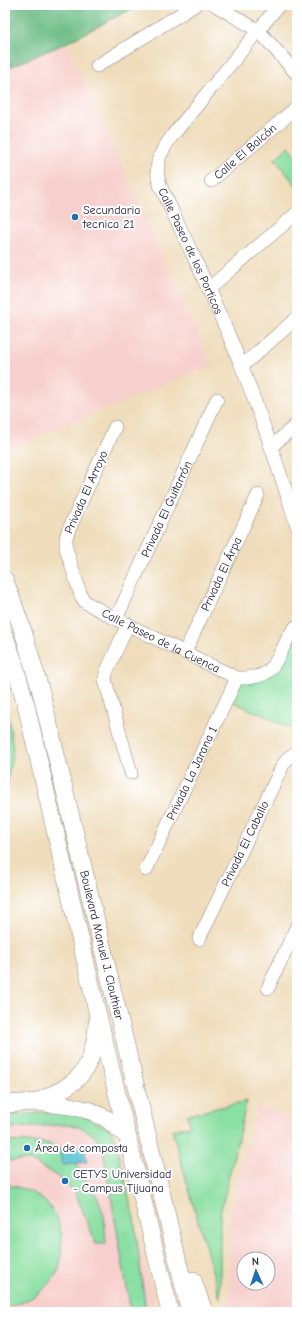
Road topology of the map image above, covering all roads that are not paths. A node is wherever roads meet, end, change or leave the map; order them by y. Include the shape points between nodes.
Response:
1 (195, 5) edge
2 (215, 5) edge
3 (279, 5) edge
4 (259, 31) junction
5 (97, 66) dead end
6 (297, 74) edge
7 (297, 106) edge
8 (211, 181) dead end
9 (297, 212) edge
10 (208, 289) junction
11 (297, 318) edge
12 (242, 366) junction
13 (217, 399) dead end
14 (297, 424) edge
15 (115, 427) dead end
16 (271, 447) junction
17 (258, 495) dead end
18 (297, 524) edge
19 (5, 580) edge
20 (85, 602) joint
21 (122, 622) junction
22 (297, 626) edge
23 (5, 637) edge
24 (185, 652) junction
25 (237, 678) junction
26 (297, 752) edge
27 (131, 773) dead end
28 (146, 870) dead end
29 (297, 926) edge
30 (199, 939) dead end
31 (268, 988) dead end
32 (97, 1011) junction
33 (37, 1102) junction
34 (5, 1104) edge
35 (128, 1137) junction
36 (158, 1173) junction
37 (170, 1312) edge
38 (190, 1312) edge
39 (204, 1312) edge

1 - 5 street
2 - 4 street
3 - 4 street, Calle Paseo de los Porticos
4 - 6 street
4 - 10 street, Calle Paseo de los Porticos via 172,136 164,147 157,165 160,185
7 - 8 street, Calle El Balcón
9 - 10 street
10 - 12 street, Calle Paseo de los Porticos
11 - 12 street
12 - 16 street, Calle Paseo de los Porticos
13 - 21 street, Privada El Guitarrón
14 - 16 street
15 - 20 street, Privada El Arroyo via 66,538 66,548
16 - 18 street, Calle Paseo de los Porticos
17 - 24 street, Privada El Árpa
19 - 36 main road, Boulevard Manuel J. Clouthier via 41,692
20 - 21 street, Calle Paseo de la Cuenca
21 - 24 street, Calle Paseo de la Cuenca
21 - 27 street, Privada El Guitarrón via 105,680
22 - 25 street via 289,634 269,672 250,678
23 - 32 main road, Boulevard Manuel J. Clouthier via 26,705
24 - 25 street, Calle Paseo de la Cuenca
25 - 28 street, Privada La Jarana 1
26 - 30 street, Privada El Caballo via 283,765
29 - 31 street
32 - 33 main road via 94,1044 82,1074 60,1091
32 - 35 main road, Boulevard Manuel J. Clouthier
33 - 34 main road
33 - 35 main road via 92,1111 108,1119
35 - 37 main road, Boulevard Manuel J. Clouthier
36 - 38 main road, Boulevard Manuel J. Clouthier
36 - 39 main road

